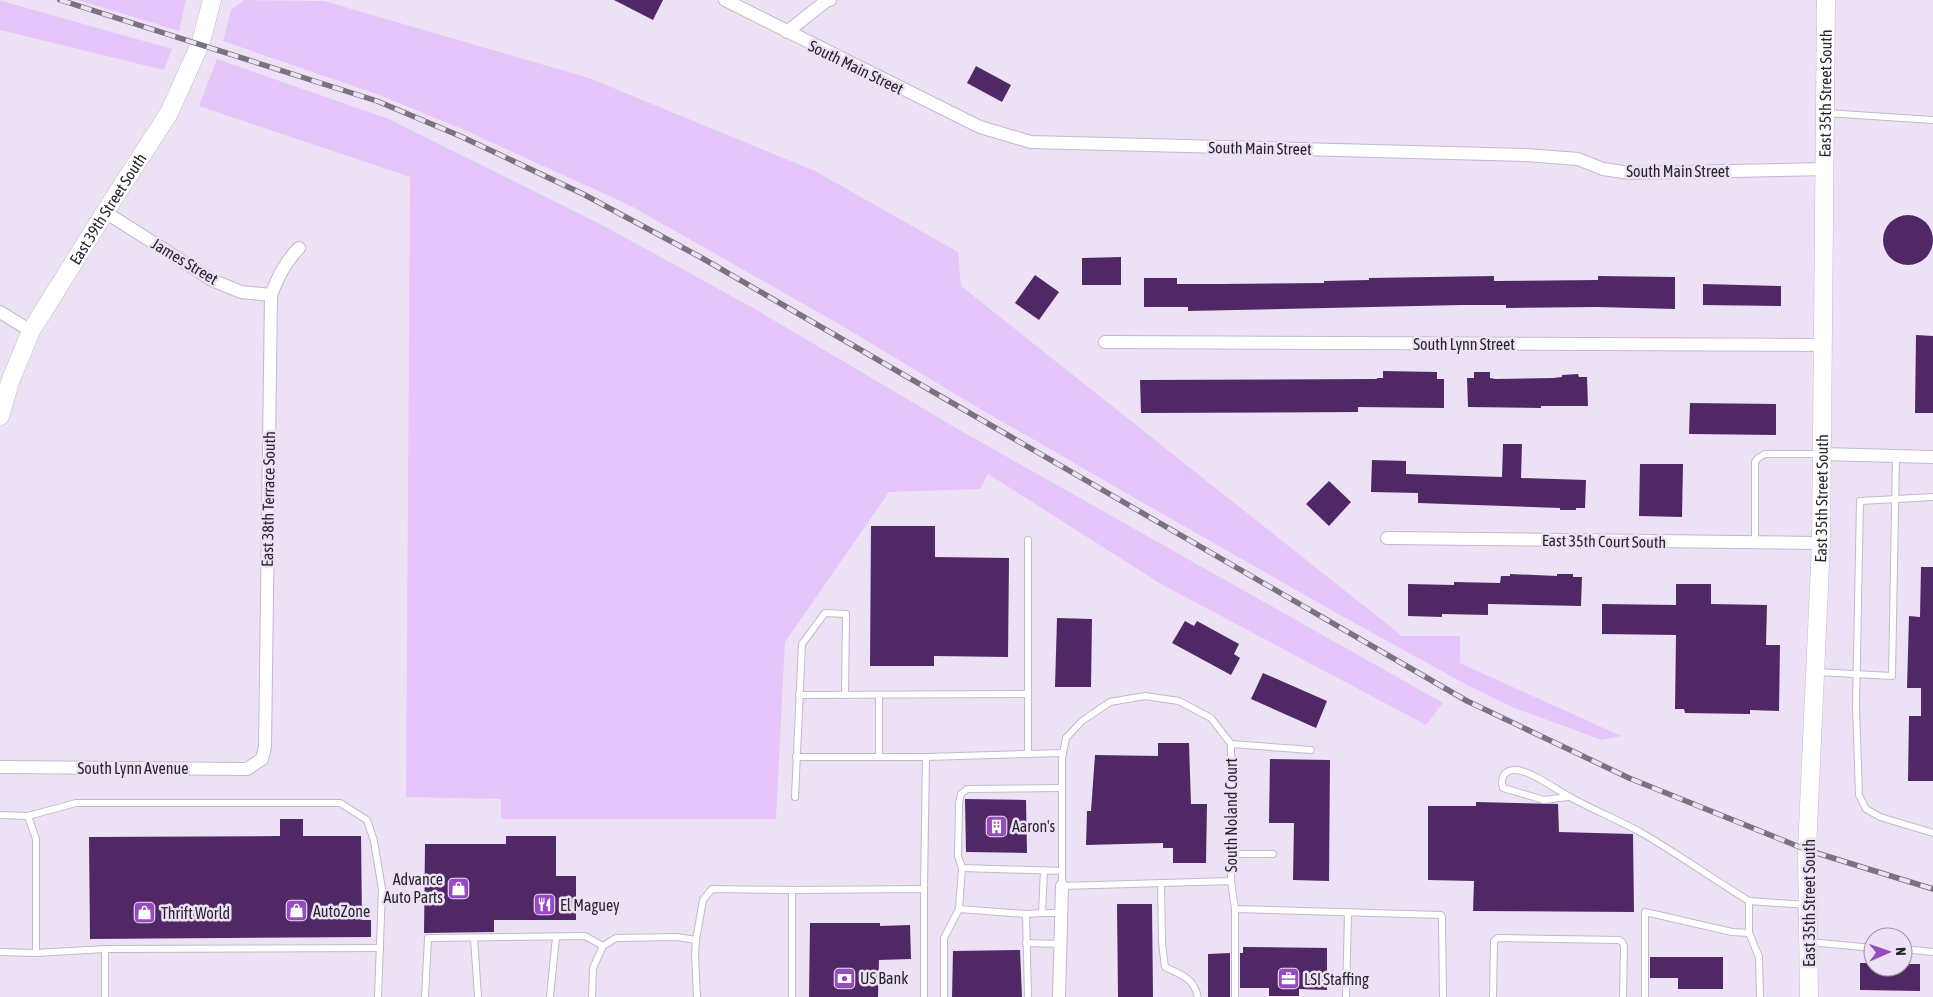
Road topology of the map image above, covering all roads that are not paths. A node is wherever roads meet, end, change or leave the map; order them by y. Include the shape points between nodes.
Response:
1 (212, 0) edge
2 (725, 0) edge
3 (830, 0) edge
4 (1826, 0) edge
5 (787, 32) junction
6 (1825, 113) junction
7 (1933, 120) edge
8 (1825, 169) junction
9 (105, 212) junction
10 (299, 248) dead end
11 (271, 295) junction
12 (0, 312) edge
13 (31, 331) junction
14 (1105, 342) dead end
15 (1823, 345) junction
16 (0, 416) edge
17 (1822, 454) junction
18 (1896, 456) junction
19 (1933, 457) edge
20 (1933, 497) edge
21 (1895, 499) junction
22 (1387, 538) dead end
23 (1028, 540) dead end
24 (1755, 543) junction
25 (1821, 543) junction
26 (1816, 672) junction
27 (1858, 674) junction
28 (1028, 694) junction
29 (799, 695) junction
30 (845, 695) junction
31 (879, 695) junction
32 (1231, 744) junction
33 (1312, 750) dead end
34 (1063, 753) junction
35 (1028, 754) junction
36 (796, 757) junction
37 (879, 757) junction
38 (926, 757) junction
39 (262, 759) joint
40 (0, 767) edge
41 (1062, 788) junction
42 (795, 797) dead end
43 (1568, 797) junction
44 (0, 815) edge
45 (28, 816) junction
46 (1933, 833) edge
47 (1231, 854) junction
48 (1273, 854) dead end
49 (962, 868) junction
50 (1044, 870) junction
51 (1062, 871) junction
52 (1231, 881) junction
53 (1161, 883) junction
54 (1062, 886) junction
55 (924, 889) junction
56 (792, 890) junction
57 (1749, 901) junction
58 (1808, 905) junction
59 (959, 909) junction
60 (1235, 909) junction
61 (1061, 912) junction
62 (1348, 912) junction
63 (1042, 913) junction
64 (1026, 914) junction
65 (1748, 933) junction
66 (556, 937) junction
67 (474, 938) junction
68 (696, 940) junction
69 (1809, 942) junction
70 (1026, 944) junction
71 (1060, 944) junction
72 (603, 946) junction
73 (1863, 947) edge
74 (380, 948) junction
75 (105, 949) junction
76 (1913, 950) edge
77 (0, 952) edge
78 (1933, 952) edge
79 (36, 953) junction
80 (105, 997) edge
81 (378, 997) edge
82 (425, 997) edge
83 (478, 997) edge
84 (550, 997) edge
85 (592, 997) edge
86 (697, 997) edge
87 (792, 997) edge
88 (924, 997) edge
89 (944, 997) edge
90 (1028, 997) edge
91 (1059, 997) edge
92 (1198, 997) edge
93 (1235, 997) edge
94 (1346, 997) edge
95 (1443, 997) edge
96 (1493, 997) edge
97 (1623, 997) edge
98 (1645, 997) edge
99 (1760, 997) edge
100 (1809, 997) edge

1 - 9 main road, East 39th Street South via 201,42 169,113
2 - 5 street, South Main Street
3 - 5 street
4 - 6 main road, East 35th Street South
5 - 8 street, South Main Street via 980,127 1031,142 1526,154 1578,159 1603,169 1630,173
6 - 7 lane
6 - 8 main road, East 35th Street South
8 - 15 main road, East 35th Street South
9 - 11 street, James Street via 212,280 241,292
9 - 13 main road, East 39th Street South
10 - 11 street, East 38th Terrace South via 278,275
11 - 39 street, East 38th Terrace South via 265,747
12 - 13 street
13 - 16 main road, East 39th Street South
14 - 15 street, South Lynn Street
15 - 17 main road, East 35th Street South
17 - 18 street
17 - 24 lane via 1765,454 1758,458 1755,462
17 - 25 main road, East 35th Street South
18 - 19 street
18 - 21 lane
20 - 21 lane
21 - 27 lane via 1860,501
21 - 27 lane via 1892,676
22 - 24 street, East 35th Court South
23 - 28 lane
24 - 25 street, East 35th Court South
25 - 26 main road, East 35th Street South
26 - 27 lane
26 - 58 main road, East 35th Street South via 1807,850
27 - 46 lane via 1856,749 1859,795 1866,809 1880,817
28 - 31 lane
28 - 35 lane
29 - 30 lane
29 - 30 lane via 802,644 825,613 846,614
29 - 36 lane
30 - 31 lane
31 - 37 lane
32 - 33 lane
32 - 34 lane, South Noland Court via 1211,718 1178,701 1145,696 1110,702 1082,721 1066,738
32 - 47 lane, South Noland Court
34 - 35 lane
34 - 41 lane, South Noland Court
35 - 38 lane
36 - 37 lane
36 - 42 lane
37 - 38 lane
38 - 55 lane
39 - 40 street, South Lynn Avenue via 247,769
41 - 49 lane via 968,790 961,794 958,856
41 - 51 lane, South Noland Court
43 - 43 lane via 1545,781 1516,770 1502,776 1503,788 1544,800
43 - 57 lane via 1641,833
44 - 45 lane
45 - 74 lane via 76,803 340,803 367,820 374,841 382,889
45 - 79 lane via 36,840
47 - 48 lane
47 - 52 lane, South Noland Court
49 - 50 lane
49 - 59 lane
50 - 51 lane
50 - 63 lane
51 - 54 lane, South Noland Court
52 - 53 lane, South Noland Court
52 - 60 lane
53 - 54 lane, South Noland Court
53 - 92 lane via 1165,967 1186,977 1195,986
54 - 61 street, South Noland Court
55 - 56 lane
55 - 88 lane
56 - 68 lane via 712,889 703,900
56 - 87 lane
57 - 58 lane
57 - 65 lane
58 - 69 main road, East 35th Street South
59 - 64 lane
59 - 89 lane via 944,938
60 - 62 lane
60 - 93 lane
61 - 63 lane
61 - 71 street, South Noland Court
62 - 94 lane
62 - 95 lane via 1441,915
63 - 64 lane
64 - 70 lane
65 - 98 lane via 1644,912
65 - 99 lane via 1759,957
66 - 67 lane
66 - 72 lane via 585,936
66 - 84 lane
67 - 82 lane via 428,938
67 - 83 lane
68 - 72 lane via 677,937 616,938
68 - 86 lane
69 - 73 lane
69 - 100 main road, East 35th Street South
70 - 71 lane
70 - 90 lane
71 - 91 street, South Noland Court
72 - 85 lane via 593,968
74 - 75 lane
74 - 81 lane
75 - 79 lane
75 - 80 lane
76 - 78 lane
77 - 79 lane
96 - 97 lane via 1494,941 1498,938 1618,940 1624,946

